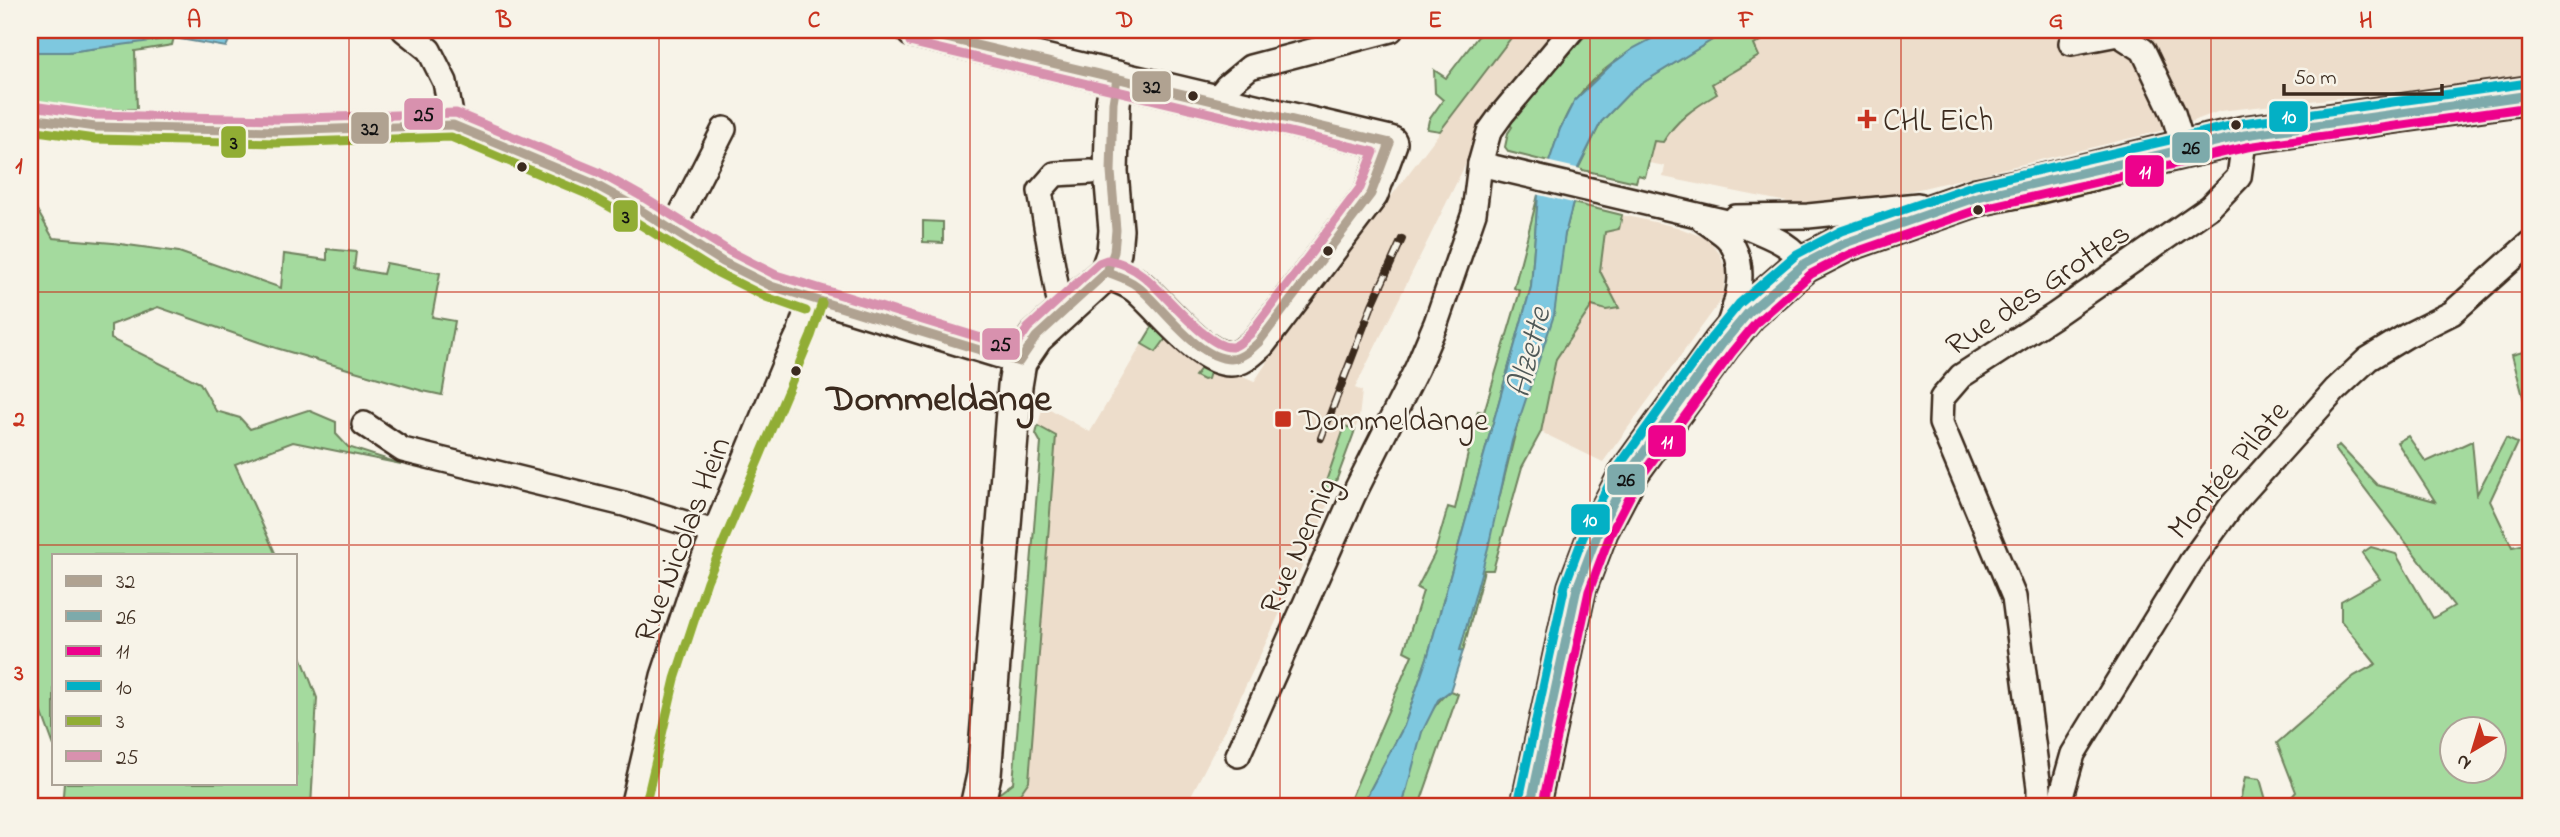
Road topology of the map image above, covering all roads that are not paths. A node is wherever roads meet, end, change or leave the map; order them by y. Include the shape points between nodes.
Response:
1 (404, 30) edge
2 (913, 30) edge
3 (1391, 30) edge
4 (1573, 30) edge
5 (2071, 43) dead end
6 (1117, 78) junction
7 (2530, 95) edge
8 (1215, 102) junction
9 (30, 118) edge
10 (453, 125) junction
11 (724, 128) dead end
12 (2245, 135) junction
13 (2184, 149) junction
14 (1489, 166) junction
15 (1091, 172) dead end
16 (1977, 197) junction
17 (1701, 215) junction
18 (672, 231) junction
19 (2530, 243) edge
20 (1804, 264) junction
21 (1107, 272) junction
22 (810, 299) junction
23 (1061, 313) junction
24 (1723, 344) junction
25 (1019, 362) junction
26 (365, 424) dead end
27 (714, 532) junction
28 (1238, 755) dead end
29 (632, 807) edge
30 (978, 807) edge
31 (1530, 807) edge
32 (2039, 807) edge
33 (2057, 807) edge

1 - 10 street via 429,50 444,82
2 - 6 street
3 - 8 street via 1250,67
4 - 14 street, Rue Nennig via 1489,132
5 - 13 street via 2118,34 2143,50 2173,113
6 - 8 street
6 - 21 street via 1111,172 1116,230
7 - 12 main road
8 - 21 street via 1390,143 1371,194 1259,342 1232,359 1202,348 1136,285
9 - 10 street via 95,127 276,131
10 - 18 street via 592,183
11 - 18 street
12 - 13 main road
12 - 32 street, Rue des Grottes via 2239,177 2210,206 1961,376 1942,398 1941,423 2014,597
13 - 16 main road
14 - 17 street
14 - 28 street, Rue Nennig via 1417,368 1353,496
15 - 23 street via 1055,174 1040,191
16 - 17 street via 1888,209 1767,217
16 - 20 main road via 1845,243
17 - 20 street via 1748,227 1786,244
17 - 24 street via 1729,240 1740,266 1739,294
18 - 22 street via 771,286
19 - 33 street, Montée Pilate via 2452,313 2368,359 2232,505 2191,562 2073,754
20 - 24 main road via 1748,313
21 - 23 street
22 - 25 street
22 - 27 street, Rue Nicolas Hein
23 - 25 street
24 - 31 main road via 1629,473 1599,530 1577,588
25 - 30 street
26 - 27 street via 403,450 624,504
27 - 29 street, Rue Nicolas Hein via 663,676

